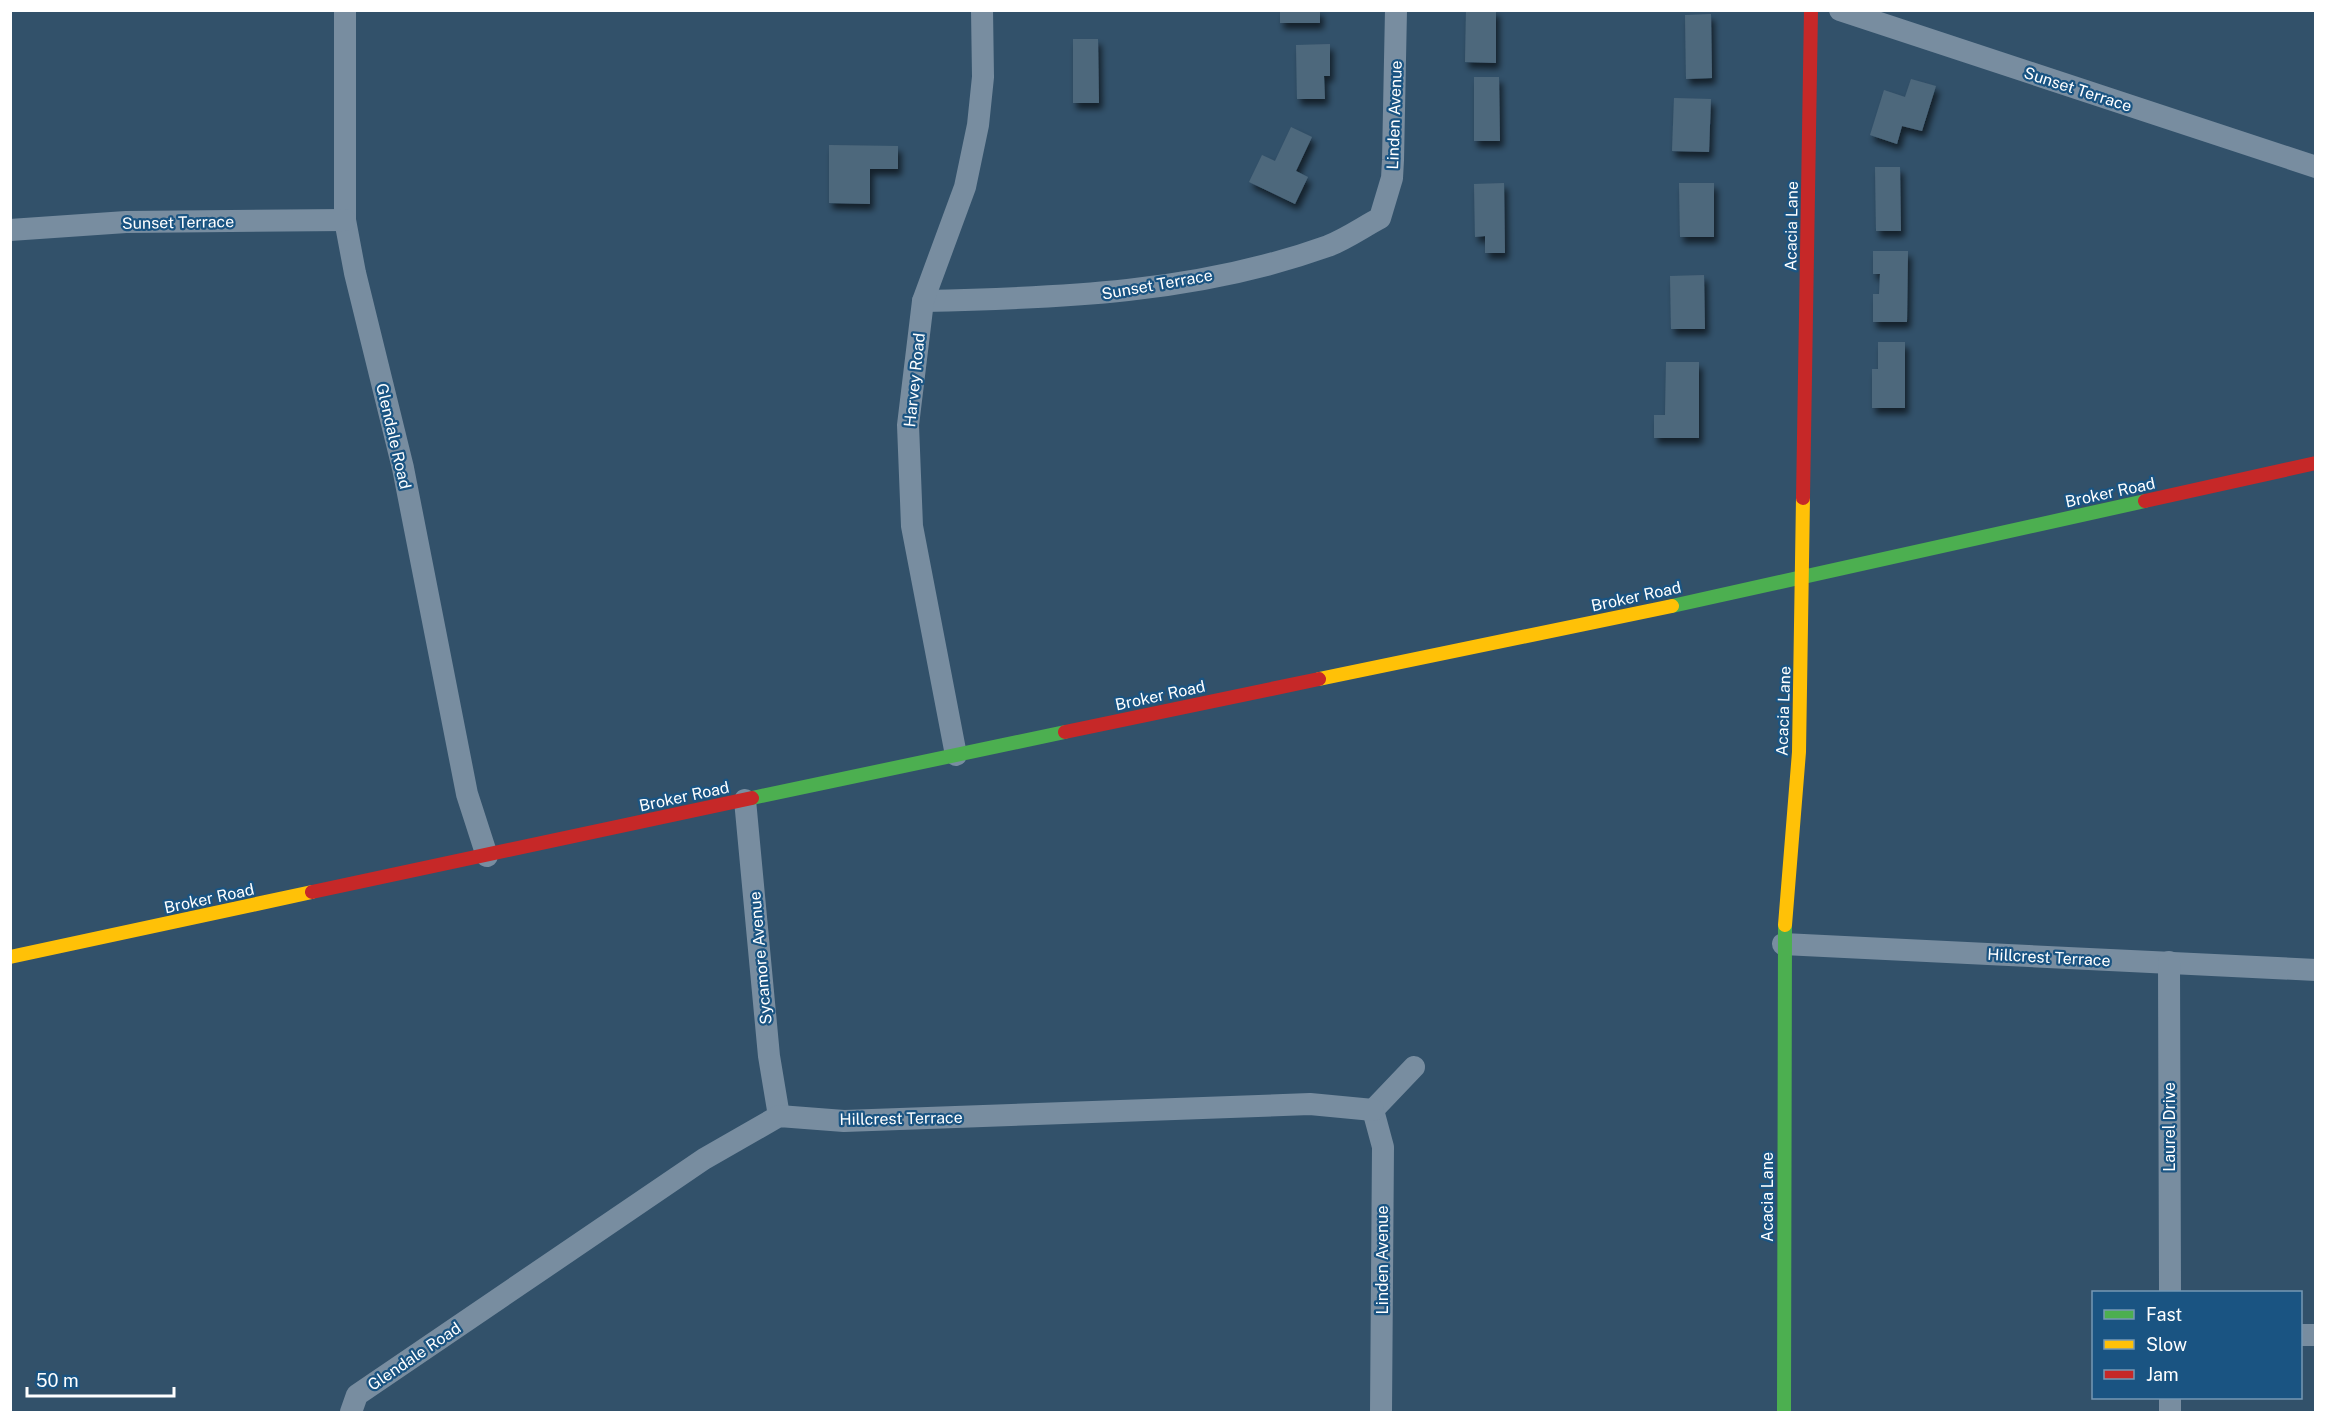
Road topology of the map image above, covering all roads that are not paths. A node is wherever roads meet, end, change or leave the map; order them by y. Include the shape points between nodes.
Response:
1 (345, 10) edge
2 (982, 10) edge
3 (1396, 10) edge
4 (1811, 10) edge
5 (1840, 10) edge
6 (2316, 167) edge
7 (1380, 218) joint
8 (345, 220) junction
9 (10, 230) edge
10 (923, 301) junction
11 (2316, 464) edge
12 (1802, 577) junction
13 (956, 755) junction
14 (745, 800) junction
15 (487, 856) junction
16 (1783, 944) junction
17 (10, 957) edge
18 (2169, 962) junction
19 (2316, 970) edge
20 (1414, 1067) dead end
21 (1373, 1110) junction
22 (779, 1116) junction
23 (2170, 1291) edge
24 (351, 1413) edge
25 (1381, 1413) edge
26 (1784, 1413) edge

1 - 8 street, Glendale Road
2 - 10 street, Harvey Road via 983,77 969,170
3 - 7 street, Linden Avenue via 1392,178
4 - 12 street, Acacia Lane
5 - 6 street, Sunset Terrace
7 - 10 street, Sunset Terrace via 1329,245 1249,268 1154,287 1055,298
8 - 9 street, Sunset Terrace via 117,222
8 - 15 street, Glendale Road via 403,468 467,795
10 - 13 street, Harvey Road via 908,425 910,502
11 - 12 street, Broker Road
12 - 13 street, Broker Road
12 - 16 street, Acacia Lane via 1799,752
13 - 14 street, Broker Road
14 - 15 street, Broker Road
14 - 22 street, Sycamore Avenue via 769,1056
15 - 17 street, Broker Road
16 - 18 street, Hillcrest Terrace
16 - 26 street, Acacia Lane
18 - 19 street, Hillcrest Terrace
18 - 23 street, Laurel Drive
20 - 21 street
21 - 22 street, Hillcrest Terrace via 1310,1104 844,1121
21 - 25 street, Linden Avenue via 1383,1147
22 - 24 street, Glendale Road via 704,1159 357,1395

